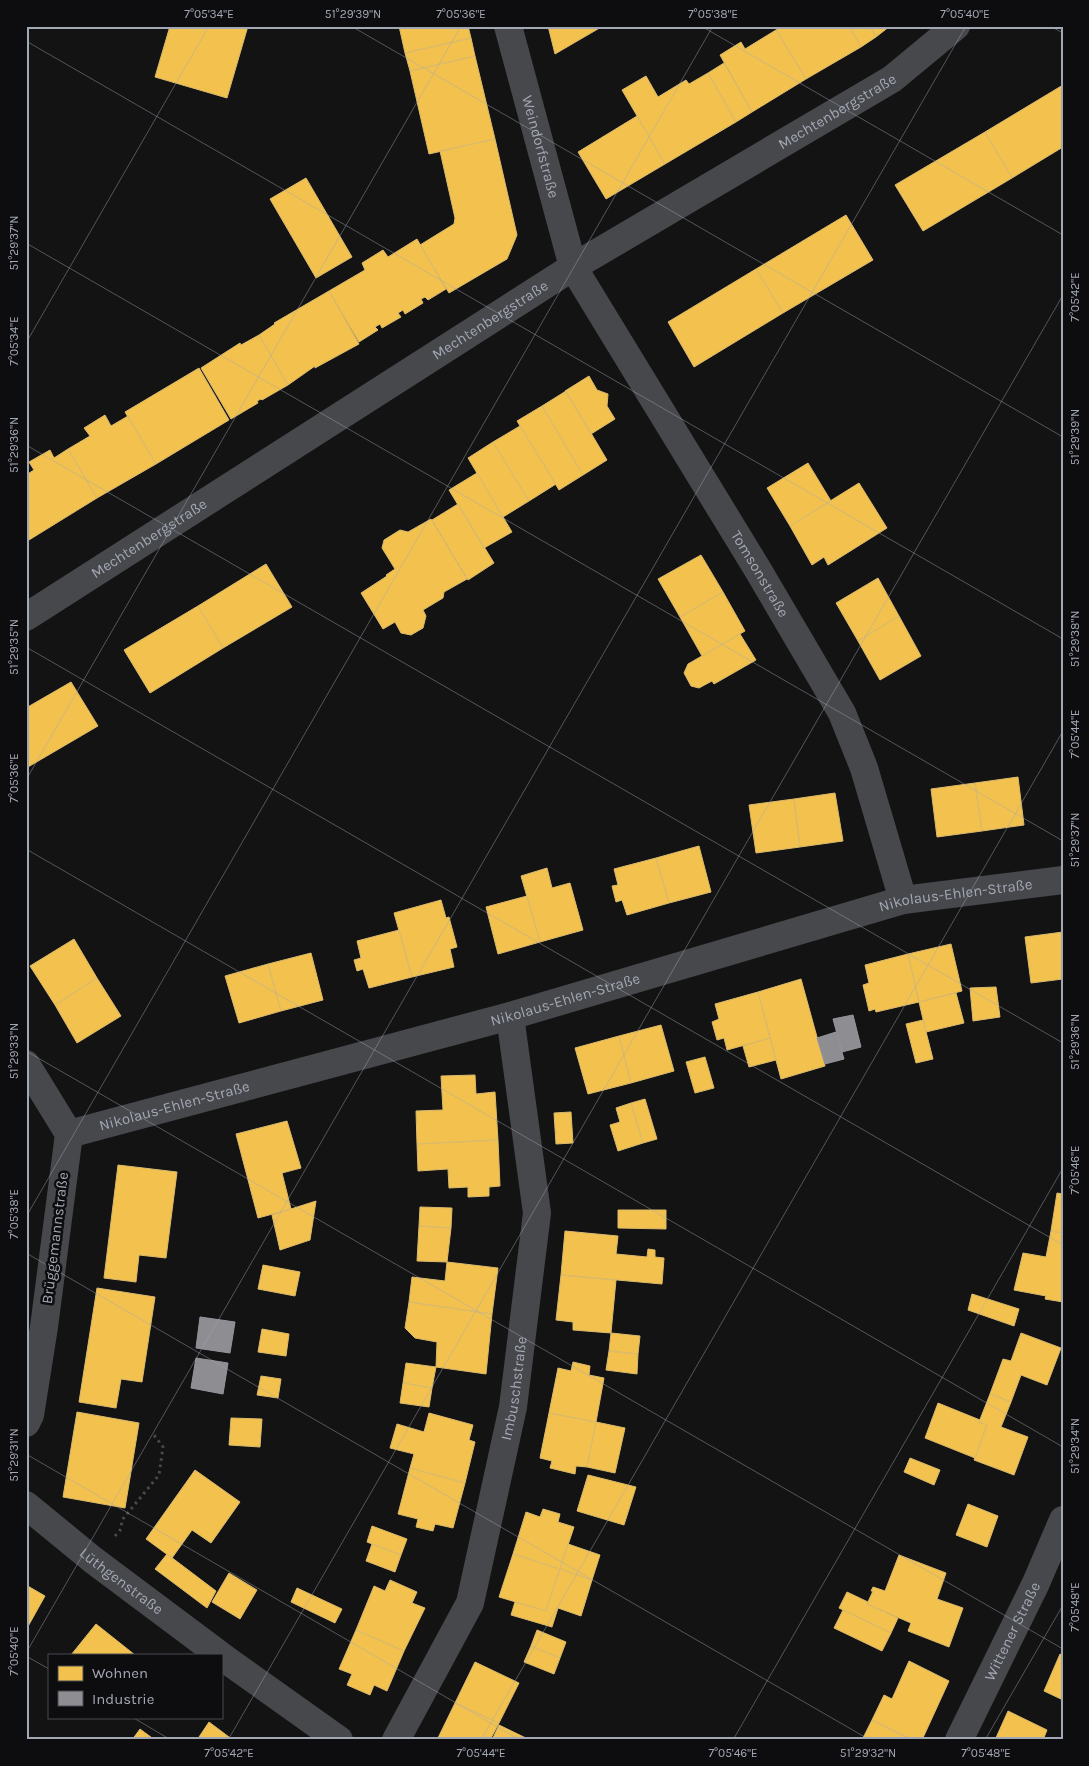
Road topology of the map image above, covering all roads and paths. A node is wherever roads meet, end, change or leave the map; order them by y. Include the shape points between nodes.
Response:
1 (508, 26) edge
2 (956, 26) edge
3 (573, 267) junction
4 (26, 617) edge
5 (1063, 880) edge
6 (903, 900) junction
7 (510, 1016) junction
8 (26, 1064) edge
9 (69, 1134) junction
10 (35, 1326) edge
11 (26, 1423) edge
12 (154, 1435) dead end
13 (26, 1505) edge
14 (1063, 1520) edge
15 (93, 1560) junction
16 (220, 1654) edge
17 (222, 1656) edge
18 (339, 1740) edge
19 (396, 1740) edge
20 (959, 1740) edge

1 - 3 street, Weindorfstraße
2 - 3 street, Mechtenbergstraße via 892,79
3 - 4 street, Mechtenbergstraße
3 - 6 street, Tomsonstraße via 842,713 864,768
5 - 6 street, Nikolaus-Ehlen-Straße
6 - 7 street, Nikolaus-Ehlen-Straße
7 - 9 street, Nikolaus-Ehlen-Straße
7 - 19 street, Imbuschstraße via 537,1213 513,1407 470,1603
8 - 9 street
9 - 10 street, Brüggemannstraße
10 - 11 street, Brüggemannstraße via 30,1414
12 - 15 path via 163,1447 159,1475 122,1520 121,1529
13 - 15 street, Lüthgenstraße
14 - 20 street, Wittener Straße via 1036,1583
15 - 16 street, Lüthgenstraße
17 - 18 street, Lüthgenstraße

